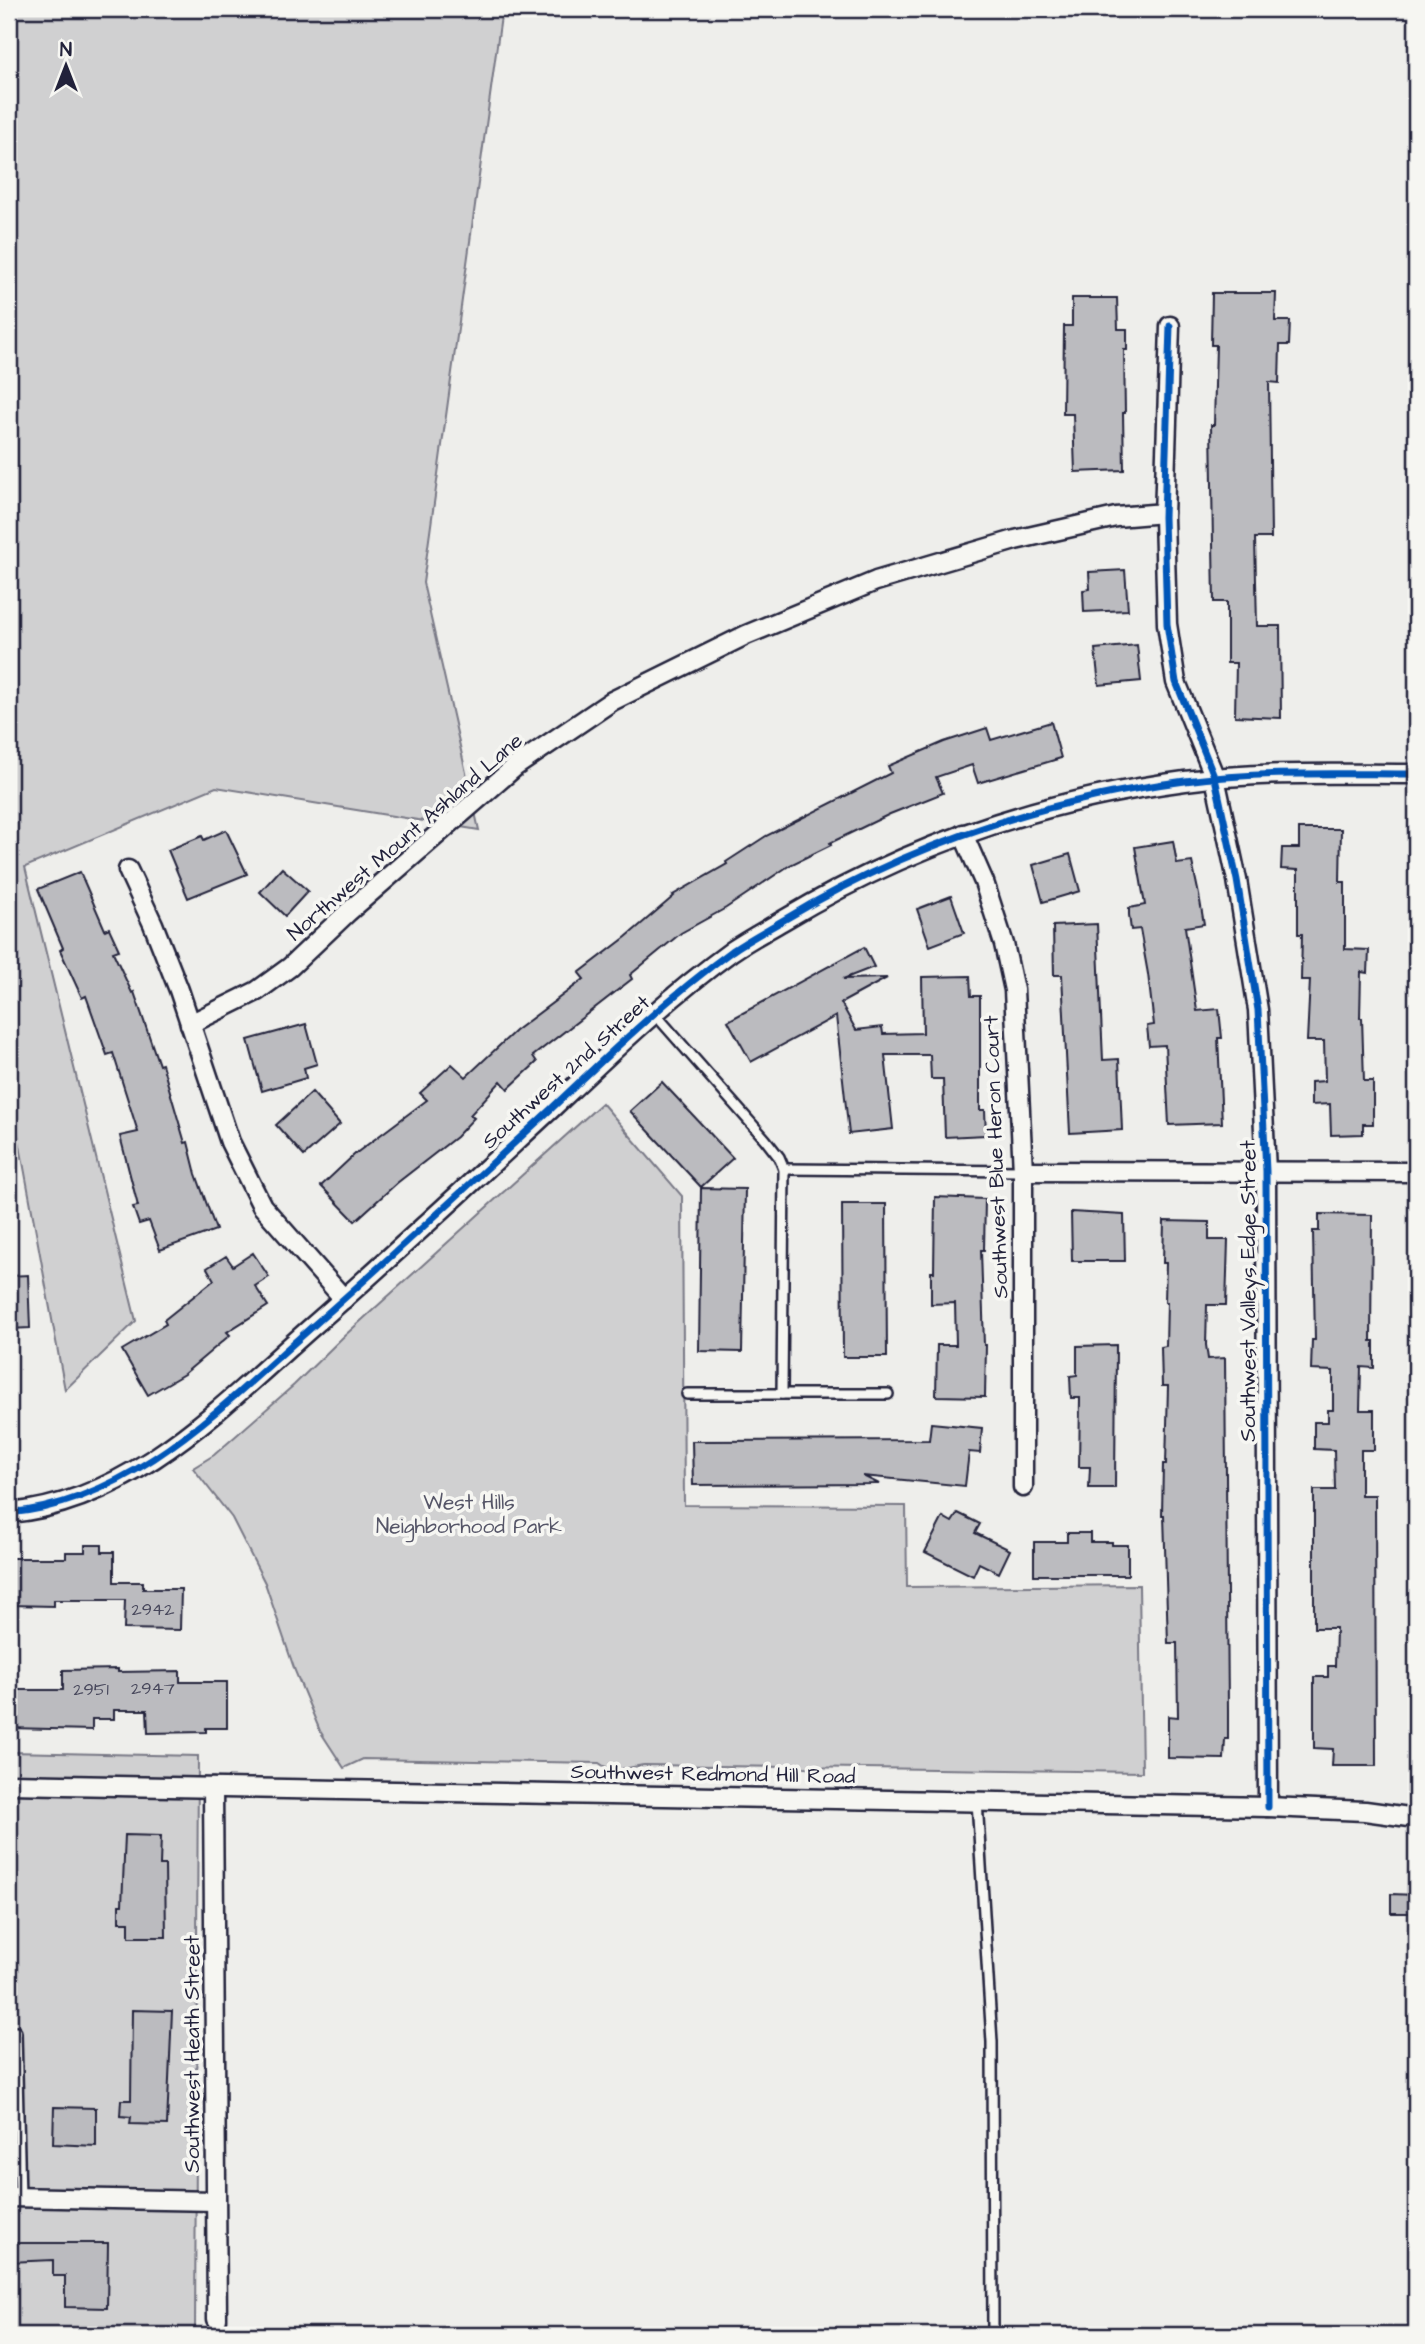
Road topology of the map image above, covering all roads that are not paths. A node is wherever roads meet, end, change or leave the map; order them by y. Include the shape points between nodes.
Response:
1 (1170, 326) dead end
2 (1164, 513) junction
3 (1416, 775) edge
4 (1215, 778) junction
5 (963, 834) junction
6 (128, 870) dead end
7 (655, 1014) junction
8 (190, 1024) junction
9 (784, 1170) junction
10 (1023, 1171) junction
11 (1266, 1171) junction
12 (1416, 1172) edge
13 (344, 1299) junction
14 (687, 1394) dead end
15 (782, 1394) junction
16 (888, 1394) dead end
17 (1023, 1487) dead end
18 (9, 1513) edge
19 (9, 1784) edge
20 (213, 1788) junction
21 (977, 1801) junction
22 (1268, 1807) junction
23 (1416, 1818) edge
24 (16, 2032) dead end
25 (14, 2197) edge
26 (215, 2201) junction
27 (217, 2319) dead end
28 (993, 2335) edge

1 - 2 street, Southwest Valleys Edge Street
2 - 4 street, Southwest Valleys Edge Street via 1167,624 1176,682
2 - 8 street, Northwest Mount Ashland Lane via 1116,517 1015,540 876,581 746,635 612,701 516,766 290,967 257,991
3 - 4 street, Southwest 2nd Street
4 - 5 street, Southwest 2nd Street via 1088,799
4 - 11 street, Southwest Valleys Edge Street via 1258,1010
5 - 7 street, Southwest 2nd Street via 825,895 733,951
5 - 10 street, Southwest Blue Heron Court via 984,882 1013,990
6 - 8 street
7 - 9 lane via 765,1139
7 - 13 street, Southwest 2nd Street
8 - 13 street via 230,1142 262,1206
9 - 10 lane
9 - 15 lane
10 - 11 street
10 - 17 street, Southwest Blue Heron Court
11 - 12 street
11 - 22 street, Southwest Valleys Edge Street
13 - 18 street, Southwest 2nd Street via 165,1453 84,1495
14 - 15 lane
15 - 16 lane
19 - 20 street, Southwest Redmond Hill Road
20 - 21 street, Southwest Redmond Hill Road
20 - 26 street, Southwest Heath Street
21 - 22 street, Southwest Redmond Hill Road
21 - 28 lane via 992,2042
22 - 23 street, Southwest Redmond Hill Road
24 - 25 lane
25 - 26 street
26 - 27 street, Southwest Heath Street

